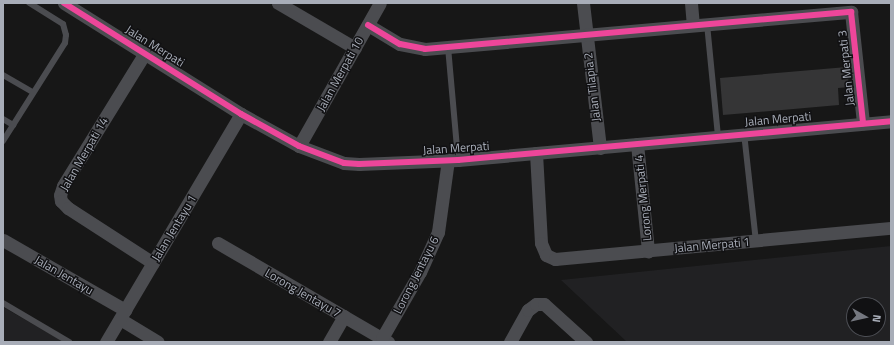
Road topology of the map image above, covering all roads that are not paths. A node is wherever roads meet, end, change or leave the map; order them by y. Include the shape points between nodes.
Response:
1 (29, 3) edge
2 (64, 3) edge
3 (278, 3) edge
4 (380, 3) edge
5 (583, 3) edge
6 (691, 3) edge
7 (851, 7) edge
8 (707, 23) junction
9 (693, 24) junction
10 (368, 25) junction
11 (586, 34) junction
12 (448, 47) junction
13 (354, 48) junction
14 (145, 53) junction
15 (3, 75) edge
16 (32, 92) junction
17 (241, 114) junction
18 (3, 119) edge
19 (891, 120) edge
20 (863, 123) junction
21 (13, 125) junction
22 (744, 133) junction
23 (718, 136) junction
24 (3, 141) edge
25 (637, 144) junction
26 (299, 146) junction
27 (600, 148) junction
28 (536, 153) junction
29 (453, 160) junction
30 (891, 228) edge
31 (3, 240) edge
32 (756, 241) junction
33 (218, 244) dead end
34 (648, 251) junction
35 (153, 263) junction
36 (3, 303) edge
37 (122, 315) junction
38 (344, 316) junction
39 (385, 340) edge
40 (69, 342) edge
41 (106, 342) edge
42 (158, 342) edge
43 (329, 342) edge
44 (510, 342) edge
45 (586, 342) edge

1 - 16 lane via 64,24 66,29 65,43
2 - 14 street, Jalan Merpati
3 - 13 street
4 - 10 street, Jalan Merpati 10
5 - 11 street, Jalan Tilapia 2
6 - 9 street
7 - 8 street
7 - 20 street, Jalan Merpati 3
8 - 9 street
8 - 23 lane
9 - 11 street
10 - 12 street via 400,44 411,47
10 - 13 street, Jalan Merpati 10
11 - 12 street
11 - 27 street, Jalan Tilapia 2
12 - 29 lane
13 - 26 street, Jalan Merpati 10
14 - 17 street, Jalan Merpati
14 - 35 street, Jalan Merpati 14 via 63,186 60,195 61,201 68,208
15 - 16 lane
16 - 21 lane
17 - 26 street, Jalan Merpati
17 - 35 street, Jalan Jentayu 1
18 - 21 lane
19 - 20 street, Jalan Merpati
20 - 22 street, Jalan Merpati
21 - 24 lane
22 - 23 street, Jalan Merpati
22 - 32 lane
23 - 25 street, Jalan Merpati
25 - 27 street, Jalan Merpati
25 - 34 street, Lorong Merpati 4
26 - 29 street, Jalan Merpati via 344,163
27 - 28 street, Jalan Merpati
28 - 29 street, Jalan Merpati
28 - 34 street, Jalan Merpati 1 via 541,243 546,255 555,259
29 - 39 street, Lorong Jentayu 6 via 438,232
30 - 32 street, Jalan Merpati 1
31 - 37 street, Jalan Jentayu
32 - 34 street, Jalan Merpati 1
33 - 38 street, Lorong Jentayu 7
35 - 37 street, Jalan Jentayu 1
36 - 40 lane
37 - 41 street, Jalan Jentayu 1
37 - 42 street, Jalan Jentayu
38 - 39 street, Lorong Jentayu 7
38 - 43 street
44 - 45 street via 528,310 536,304 544,304

